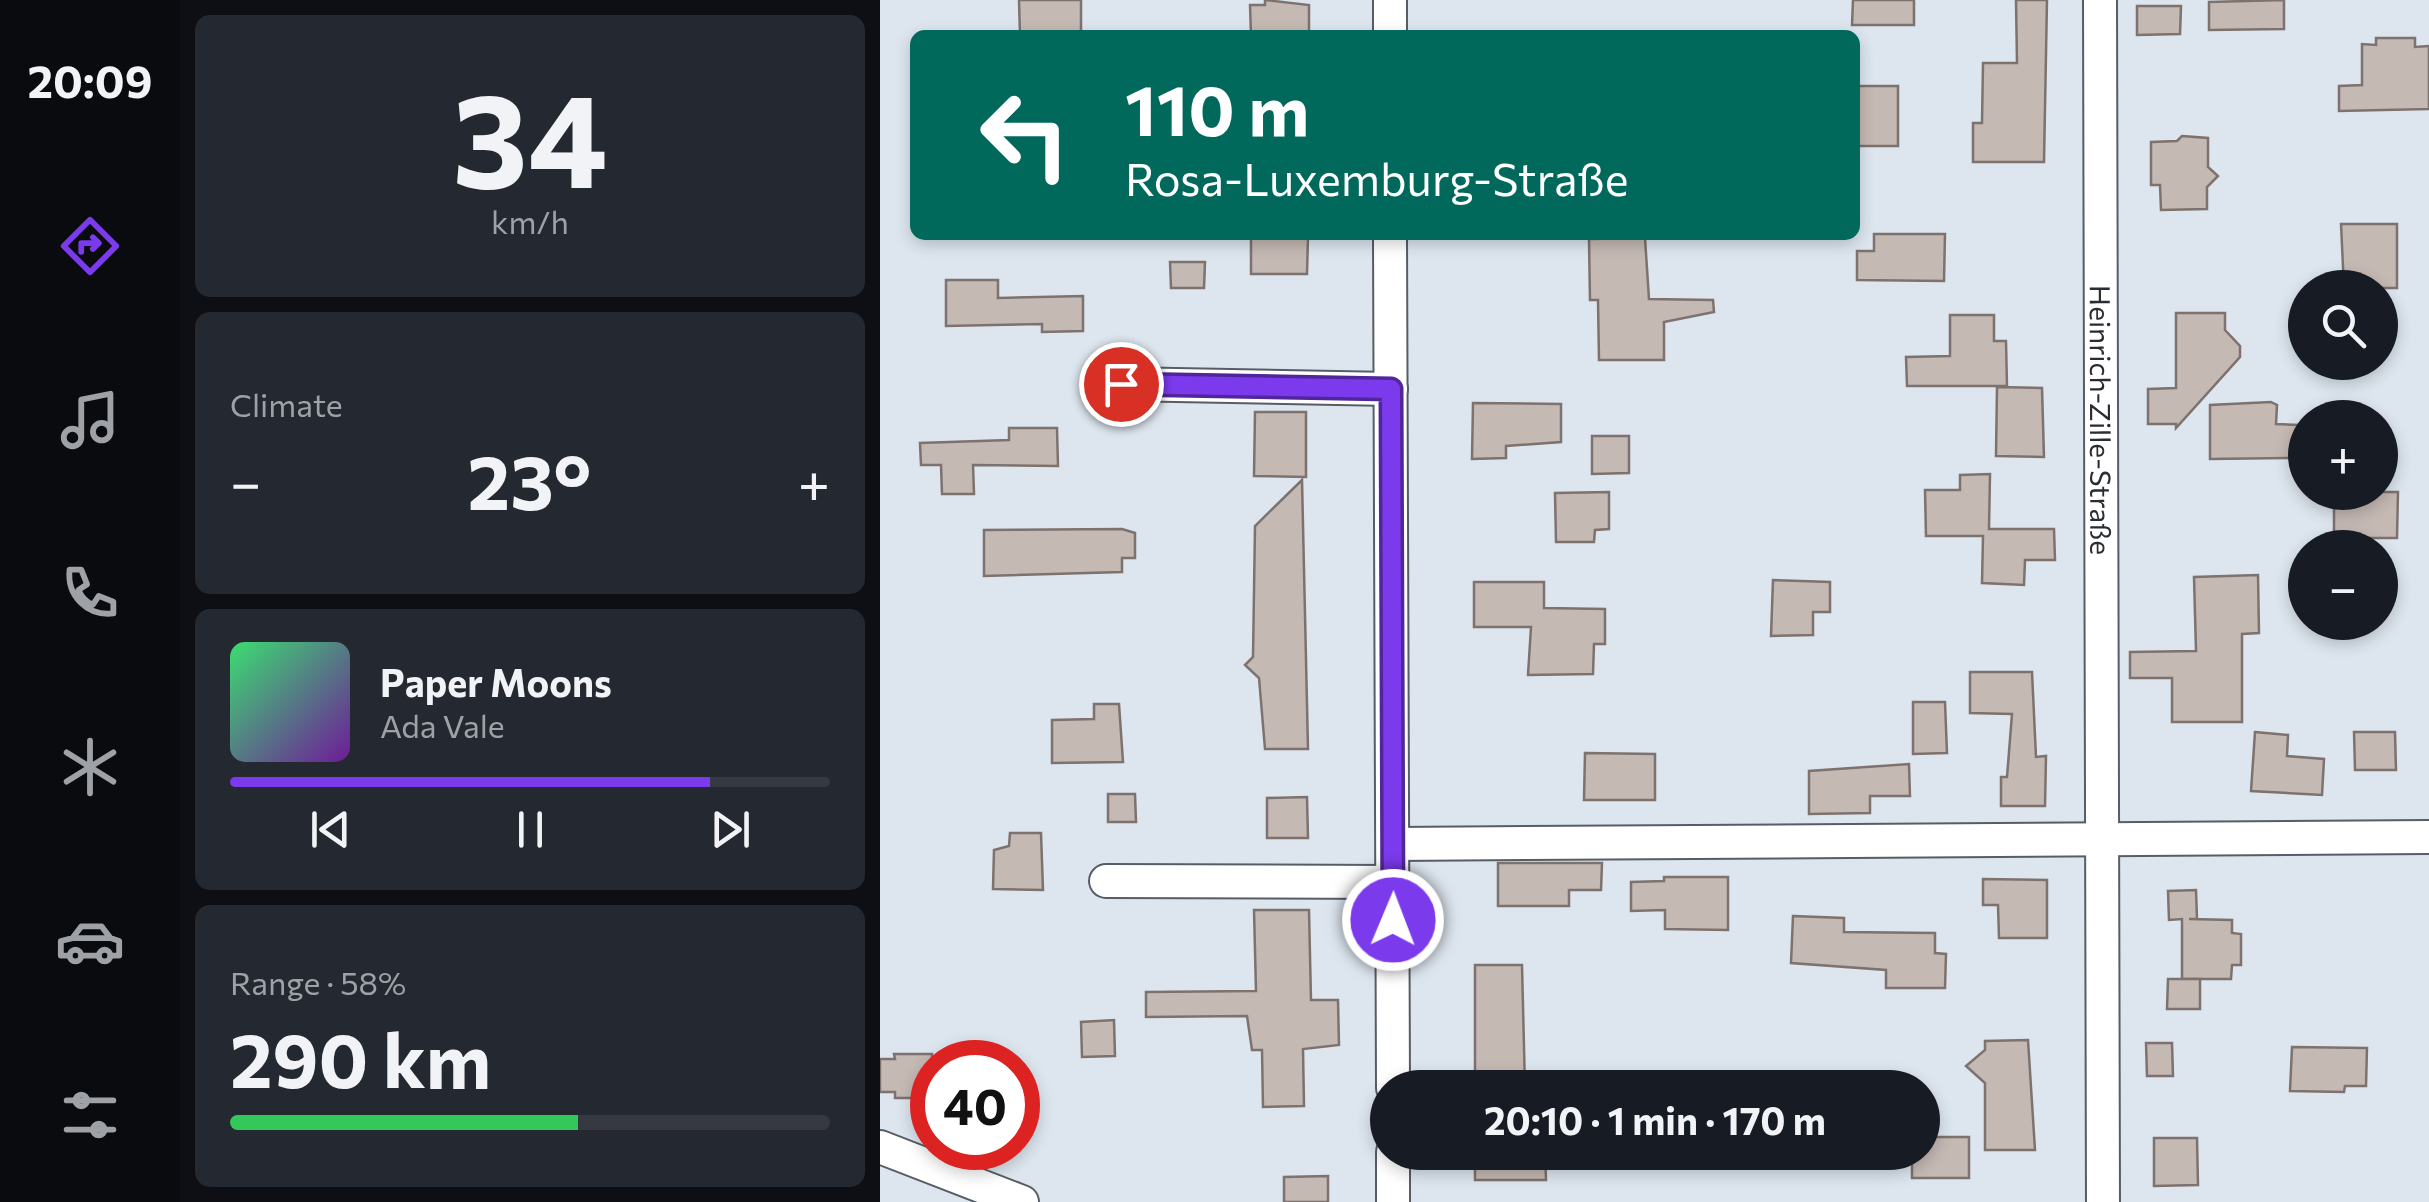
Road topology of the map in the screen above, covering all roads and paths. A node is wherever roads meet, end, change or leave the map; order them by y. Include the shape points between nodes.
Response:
1 (1390, 0) edge
2 (2100, 0) edge
3 (1390, 30) edge
4 (1390, 240) edge
5 (1121, 384) dead end
6 (1391, 389) junction
7 (2429, 837) edge
8 (2102, 840) junction
9 (1394, 844) junction
10 (1106, 880) dead end
11 (1394, 882) junction
12 (1393, 1070) edge
13 (880, 1147) edge
14 (1393, 1170) edge
15 (1022, 1202) edge
16 (1393, 1202) edge
17 (2103, 1202) edge

1 - 3 street
2 - 8 street, Heinrich-Zille-Straße
4 - 6 street
5 - 6 street
6 - 9 street
7 - 8 street
8 - 9 street
8 - 17 street, Heinrich-Zille-Straße
9 - 11 street
10 - 11 street
11 - 12 street
13 - 15 street
14 - 16 street

